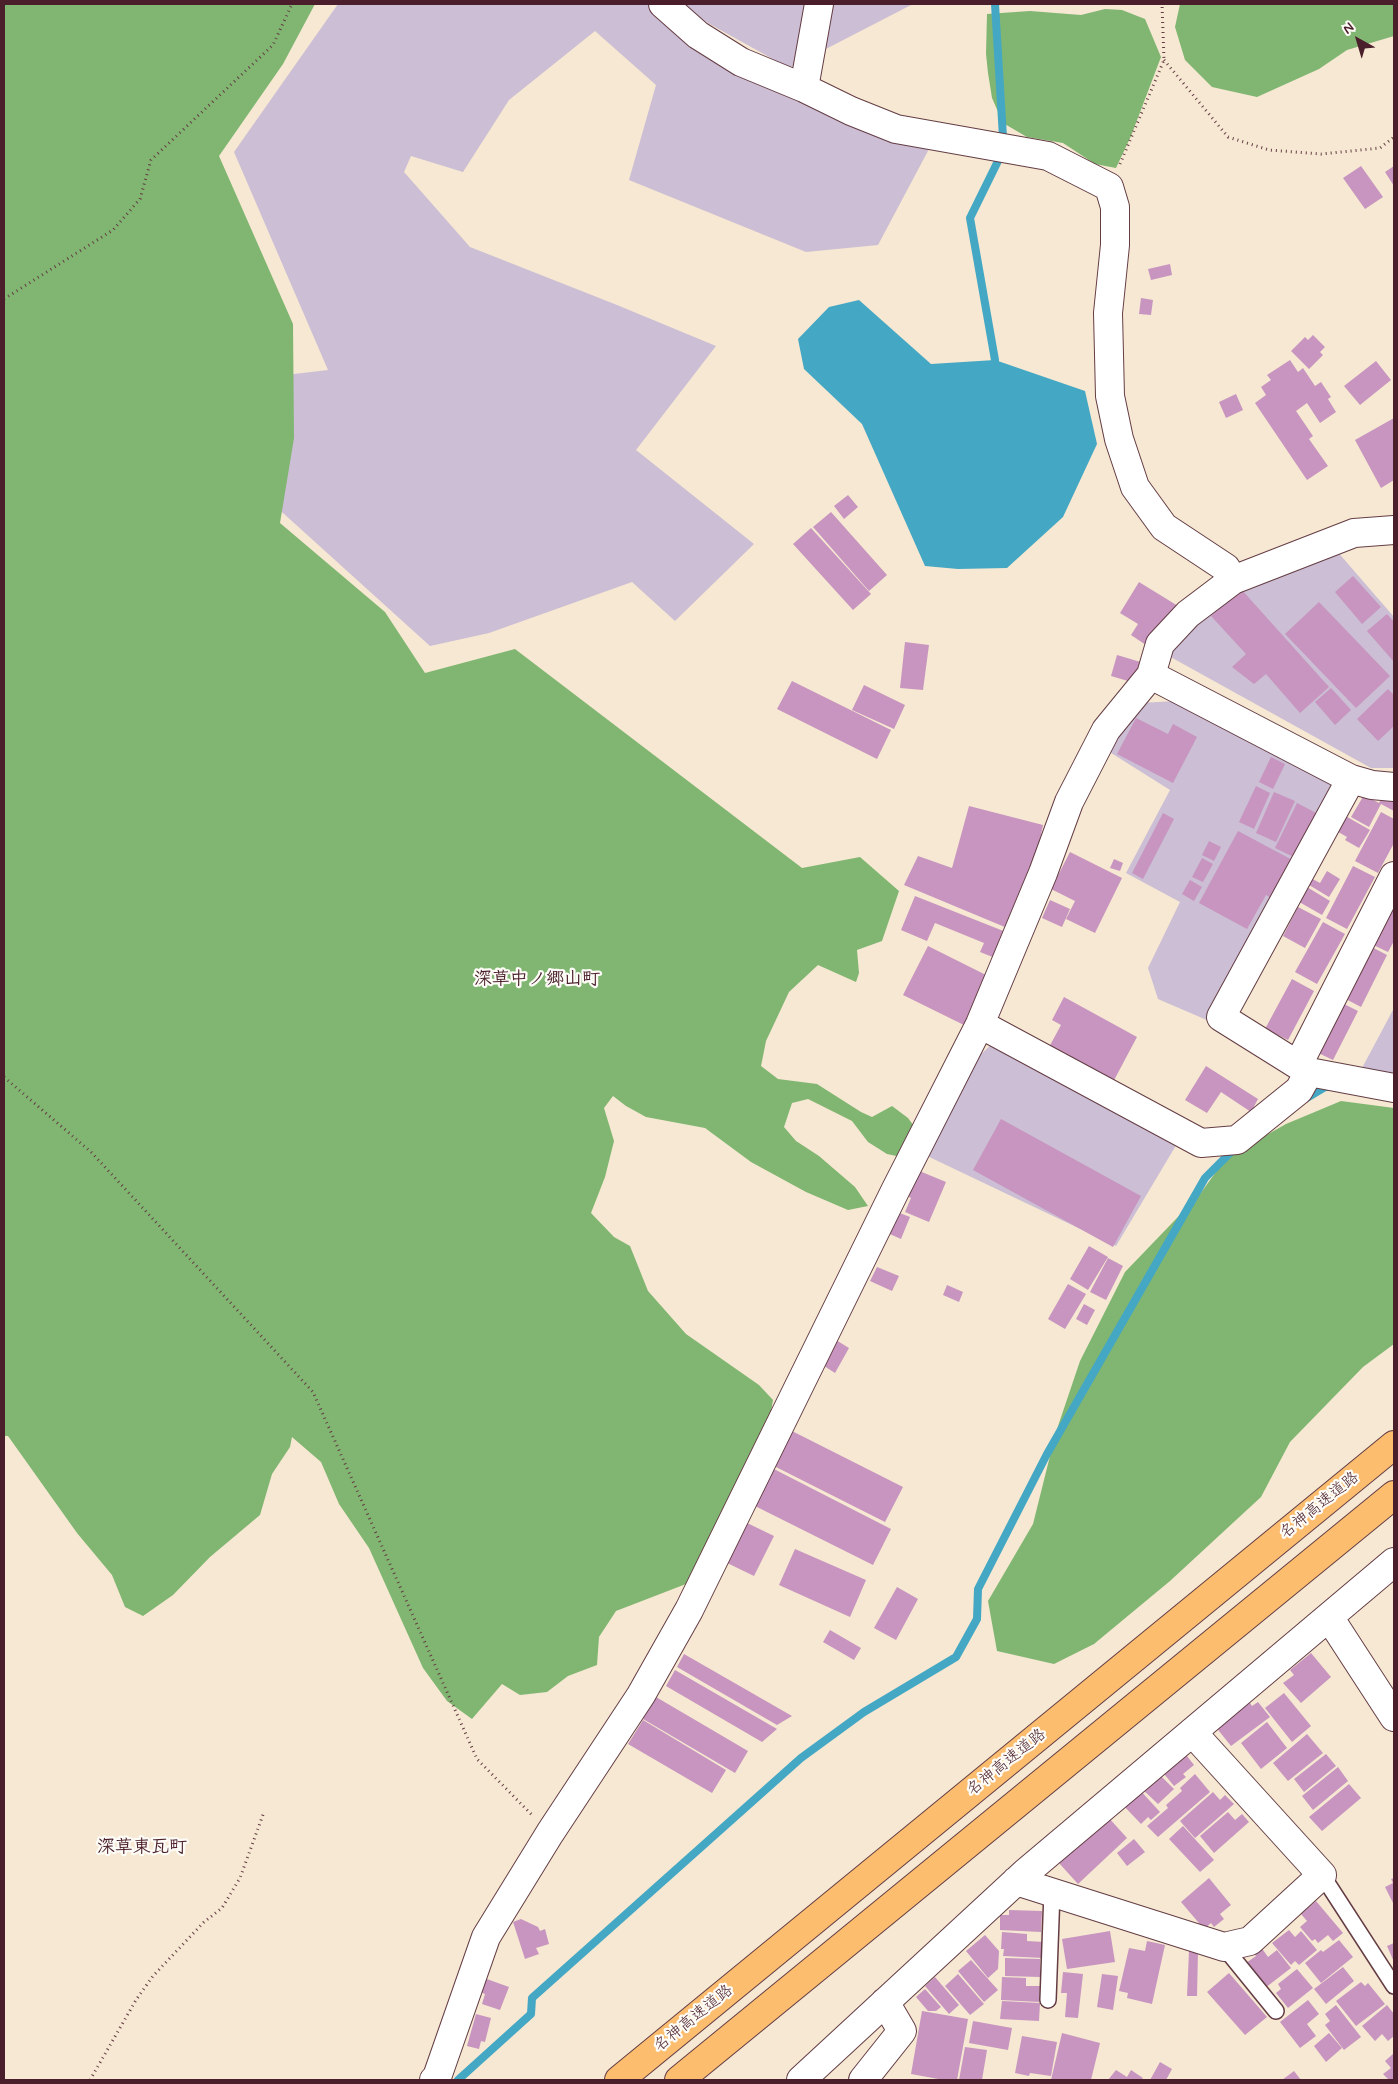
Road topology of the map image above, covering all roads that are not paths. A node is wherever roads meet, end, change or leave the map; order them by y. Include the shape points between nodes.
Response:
1 (663, 4) edge
2 (819, 4) edge
3 (804, 88) junction
4 (1394, 530) edge
5 (1233, 580) junction
6 (1151, 675) junction
7 (1351, 779) junction
8 (1394, 787) edge
9 (1394, 876) edge
10 (980, 1024) junction
11 (1303, 1069) junction
12 (1394, 1088) edge
13 (1394, 1445) edge
14 (1394, 1495) edge
15 (1394, 1562) edge
16 (1329, 1617) junction
17 (1394, 1717) edge
18 (1192, 1732) junction
19 (1322, 1875) junction
20 (1016, 1881) junction
21 (1052, 1892) junction
22 (1224, 1947) junction
23 (1394, 1986) edge
24 (1048, 2000) dead end
25 (885, 2002) junction
26 (1276, 2010) dead end
27 (434, 2080) edge
28 (619, 2080) edge
29 (679, 2080) edge
30 (801, 2080) edge
31 (863, 2080) edge

1 - 3 street via 698,35 741,62
2 - 3 street
3 - 5 street via 896,129 1048,156 1109,187 1115,207 1115,245 1108,313 1110,386 1120,439 1135,487 1164,527 1226,568
4 - 5 street via 1354,533
5 - 6 street via 1188,614 1160,644
6 - 7 street
6 - 10 street via 1106,730 1069,802 1043,874
7 - 8 street
7 - 11 street via 1222,1017
9 - 11 street
10 - 11 street via 1201,1143 1237,1140 1299,1090
10 - 27 street via 689,1610 641,1695 486,1937
11 - 12 street
13 - 28 highway, 名神高速道路
14 - 29 highway
15 - 16 street
16 - 17 street
16 - 18 street
18 - 19 street
18 - 20 street
19 - 22 street via 1250,1941
19 - 23 lane
20 - 21 street
20 - 25 street
21 - 22 street
21 - 24 lane
22 - 26 lane
25 - 30 street
25 - 31 street via 902,2031

